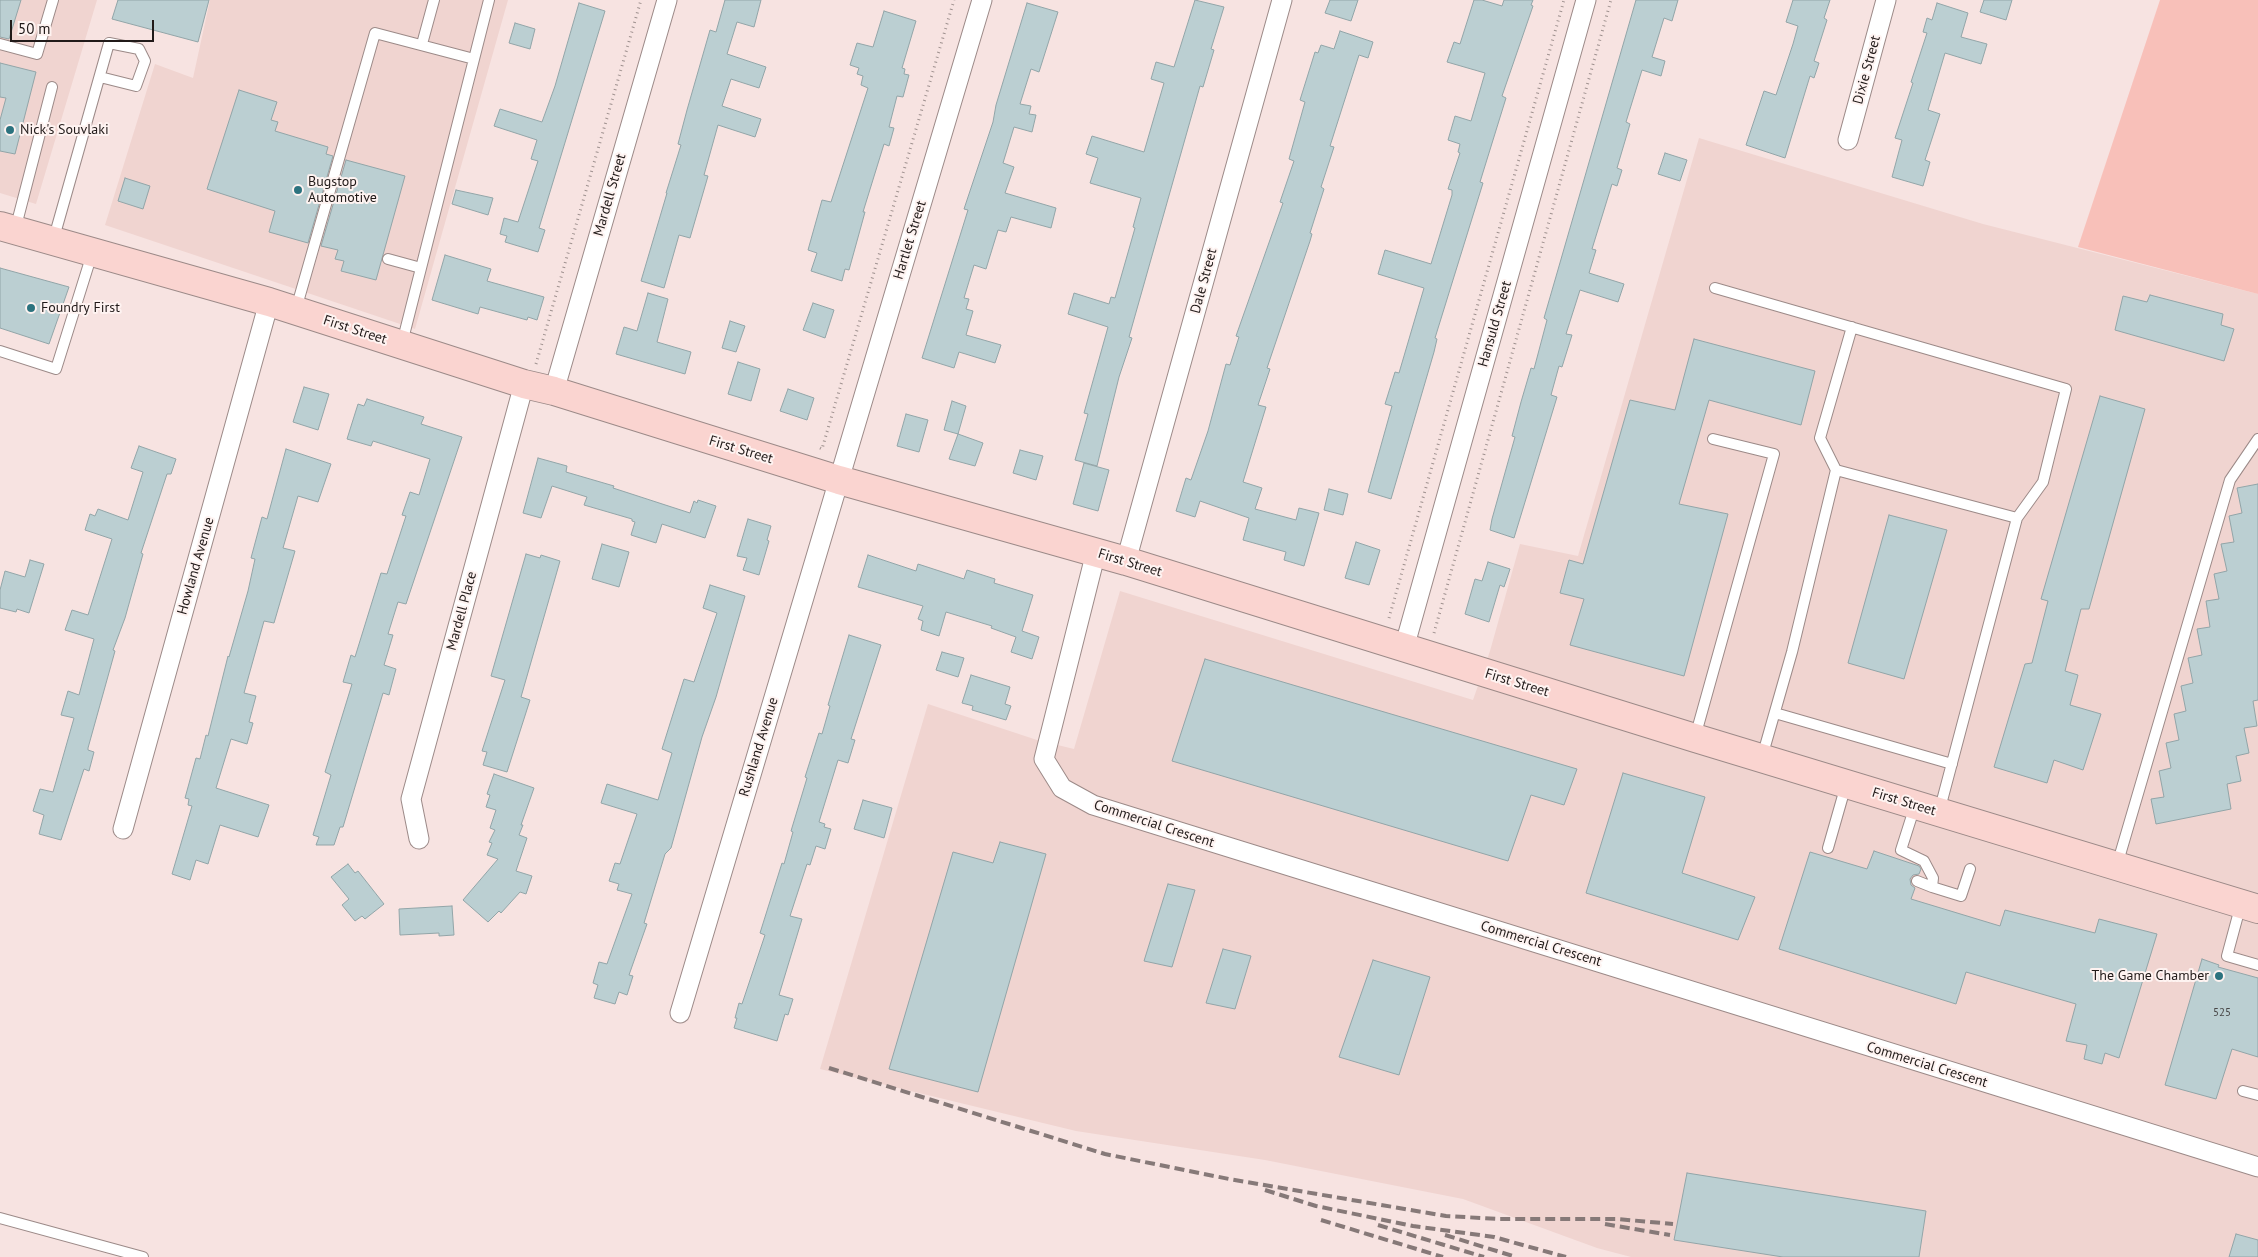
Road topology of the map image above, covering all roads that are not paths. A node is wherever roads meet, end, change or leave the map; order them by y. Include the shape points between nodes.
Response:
1 (53, 0) edge
2 (434, 0) edge
3 (489, 0) edge
4 (667, 0) edge
5 (982, 0) edge
6 (1282, 0) edge
7 (1586, 0) edge
8 (1886, 0) edge
9 (0, 44) edge
10 (422, 44) junction
11 (474, 59) junction
12 (100, 77) junction
13 (52, 87) dead end
14 (1848, 140) dead end
15 (8, 229) edge
16 (53, 242) junction
17 (92, 253) junction
18 (388, 259) dead end
19 (421, 268) junction
20 (1715, 288) dead end
21 (269, 302) junction
22 (295, 310) junction
23 (1852, 326) junction
24 (401, 345) junction
25 (0, 351) edge
26 (530, 374) junction
27 (554, 391) junction
28 (1713, 438) dead end
29 (2258, 438) edge
30 (1836, 470) junction
31 (839, 480) junction
32 (2017, 518) junction
33 (1096, 552) junction
34 (1126, 561) junction
35 (1404, 648) junction
36 (1775, 713) junction
37 (1695, 738) junction
38 (1762, 758) junction
39 (1952, 764) junction
40 (1846, 784) junction
41 (1927, 809) junction
42 (122, 830) dead end
43 (419, 839) dead end
44 (1828, 848) dead end
45 (2117, 866) junction
46 (1970, 869) dead end
47 (1917, 881) dead end
48 (1932, 886) junction
49 (2250, 906) edge
50 (2258, 965) edge
51 (680, 1013) dead end
52 (2243, 1091) dead end
53 (2258, 1095) edge
54 (2258, 1167) edge
55 (0, 1218) edge
56 (143, 1257) edge

1 - 9 lane via 37,54
2 - 10 lane
3 - 11 lane
4 - 27 street, Mardell Street
5 - 31 street, Hartlet Street
6 - 34 street, Dale Street
7 - 35 street, Hansuld Street
8 - 14 street, Dixie Street
10 - 11 lane
10 - 22 lane via 375,33
11 - 19 lane
12 - 12 lane via 110,43 139,49 145,61 136,86
12 - 16 lane
13 - 15 lane
15 - 16 street, First Street
16 - 17 street, First Street
17 - 21 street, First Street
17 - 25 lane via 56,369
18 - 19 lane
19 - 24 lane
20 - 23 lane
21 - 22 street, First Street
21 - 42 street, Howland Avenue
22 - 24 street, First Street
23 - 30 lane via 1820,438
23 - 32 lane via 2066,389 2043,482
24 - 26 street, First Street
26 - 27 street, First Street
26 - 43 street, Mardell Place via 411,799
27 - 31 street, First Street
28 - 37 lane via 1774,454
29 - 45 lane via 2230,480
30 - 32 lane
30 - 36 lane
31 - 33 street, First Street
31 - 51 street, Rushland Avenue
32 - 39 lane
33 - 34 street, First Street
33 - 54 street, Commercial Crescent via 1044,759 1062,788 1093,805
34 - 35 street, First Street
35 - 37 street, First Street
36 - 38 lane
36 - 39 lane
37 - 38 street, First Street
38 - 40 street, First Street
39 - 41 lane
40 - 41 street, First Street
40 - 44 lane
41 - 45 street, First Street
41 - 48 lane via 1900,854 1921,858 1933,878
45 - 49 street, First Street
46 - 48 lane via 1961,896
47 - 48 lane
49 - 50 lane via 2227,956
52 - 53 lane
55 - 56 lane

